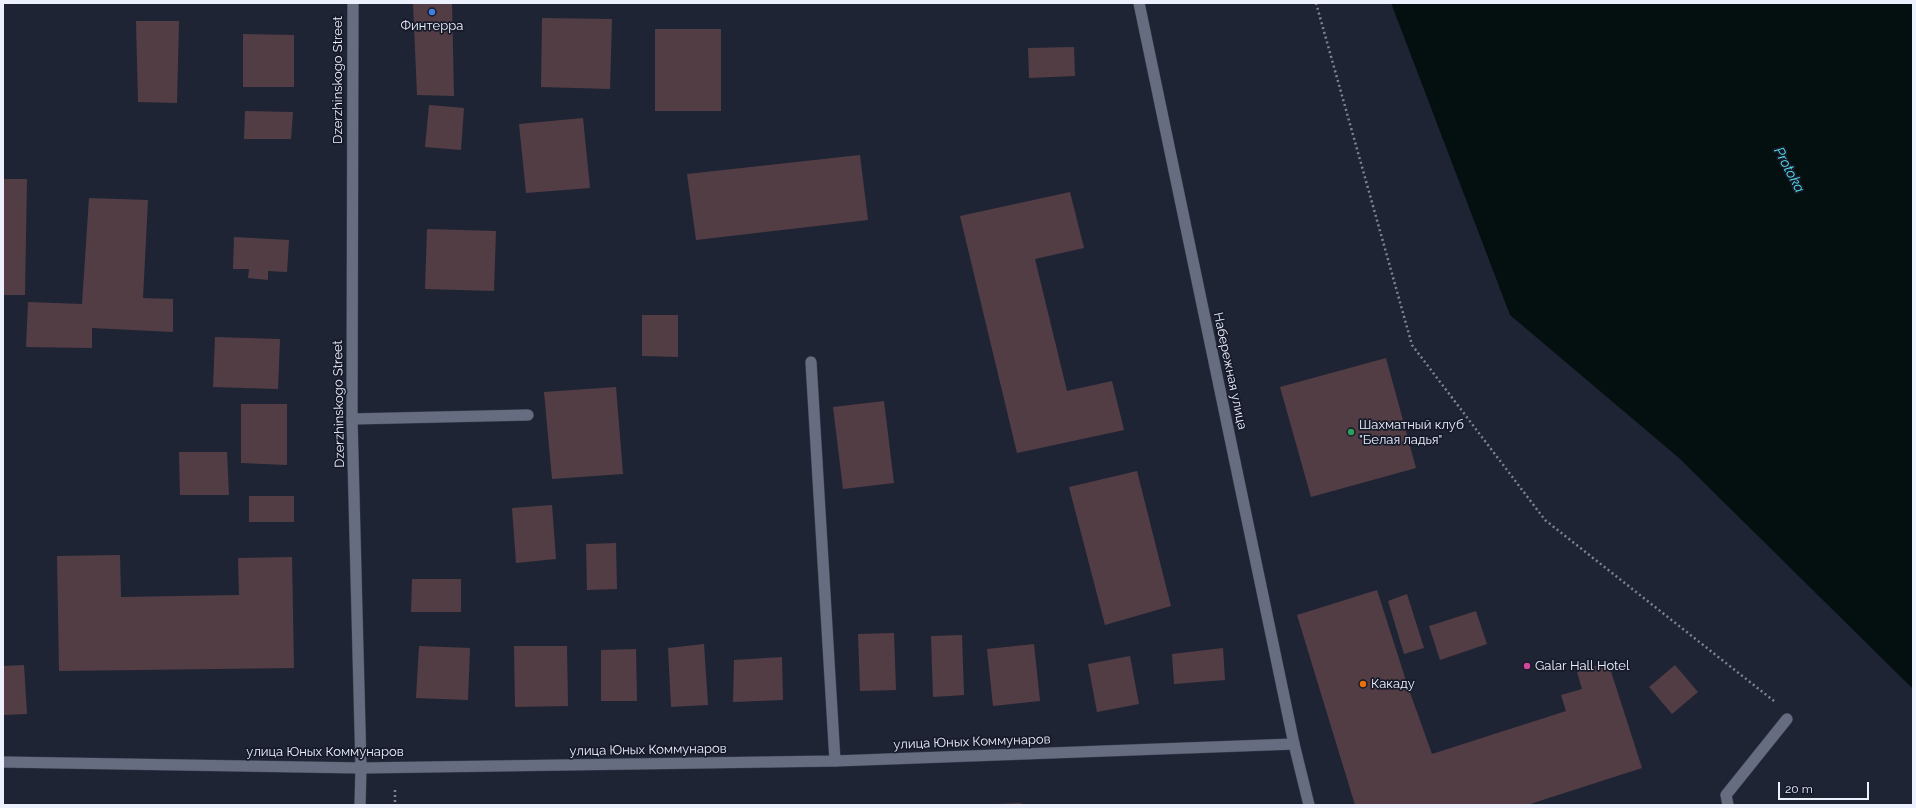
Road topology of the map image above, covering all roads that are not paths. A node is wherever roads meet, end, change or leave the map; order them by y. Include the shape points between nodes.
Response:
1 (352, 3) edge
2 (1139, 3) edge
3 (811, 362) dead end
4 (528, 416) dead end
5 (352, 419) junction
6 (1787, 719) road end
7 (1294, 744) junction
8 (835, 761) junction
9 (3, 762) edge
10 (361, 768) junction
11 (360, 805) edge
12 (1309, 805) edge
13 (1728, 805) edge

1 - 5 street, Dzerzhinskogo Street
2 - 7 street, Набережная улица
3 - 8 street
4 - 5 street
5 - 10 street, Dzerzhinskogo Street
6 - 13 street via 1726,795
7 - 8 street, улица Юных Коммунаров
7 - 12 street, Набережная улица
8 - 10 street, улица Юных Коммунаров
9 - 10 street, улица Юных Коммунаров
10 - 11 street, Dzerzhinskogo Street

